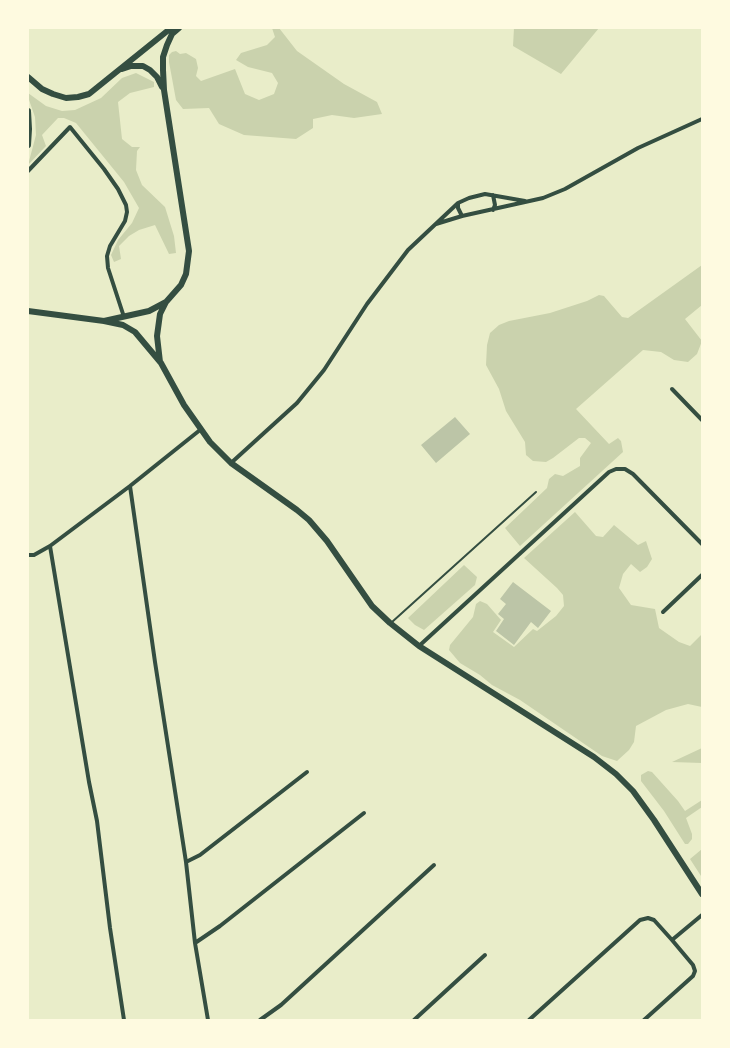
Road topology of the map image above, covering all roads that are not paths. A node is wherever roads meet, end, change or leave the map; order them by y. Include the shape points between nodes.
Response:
1 (171, 28) edge
2 (179, 28) edge
3 (119, 70) junction
4 (28, 77) edge
5 (164, 90) junction
6 (28, 112) edge
7 (702, 120) edge
8 (28, 145) edge
9 (28, 171) edge
10 (493, 194) junction
11 (525, 201) junction
12 (458, 203) junction
13 (493, 210) junction
14 (462, 216) junction
15 (434, 225) junction
16 (166, 302) junction
17 (28, 311) edge
18 (124, 317) junction
19 (104, 321) junction
20 (161, 363) junction
21 (672, 389) dead end
22 (702, 420) edge
23 (200, 430) junction
24 (232, 463) junction
25 (130, 486) junction
26 (536, 492) dead end
27 (702, 544) edge
28 (50, 546) junction
29 (28, 555) edge
30 (702, 575) edge
31 (663, 612) dead end
32 (390, 623) junction
33 (419, 646) junction
34 (307, 772) dead end
35 (364, 813) dead end
36 (186, 862) junction
37 (434, 865) dead end
38 (702, 894) edge
39 (702, 915) edge
40 (672, 940) junction
41 (195, 943) junction
42 (485, 955) dead end
43 (124, 1020) edge
44 (208, 1020) edge
45 (260, 1020) edge
46 (414, 1020) edge
47 (529, 1020) edge
48 (644, 1020) edge

1 - 3 main road
2 - 5 main road via 172,34 163,57
3 - 4 main road via 89,94 78,97 59,96 42,89
3 - 5 main road via 144,66 158,77
5 - 16 main road via 188,251 186,274
6 - 8 main road
7 - 11 street via 638,148 564,189
9 - 18 street via 70,127 118,189 127,212 107,256
10 - 11 street
10 - 12 street
10 - 13 street
11 - 13 street
12 - 14 street
12 - 15 street
13 - 14 street
14 - 15 street
15 - 24 street via 408,250 367,304 324,370 297,402
16 - 18 main road via 149,311
16 - 20 main road via 160,314 157,336
17 - 19 main road
18 - 19 main road
19 - 20 main road via 123,325 135,332
20 - 23 main road
21 - 22 street
23 - 24 main road
23 - 25 street
24 - 32 main road via 309,520 372,606
25 - 28 street
25 - 36 street
26 - 32 lane
27 - 33 street via 633,474 616,469
28 - 29 street
28 - 43 street via 97,821
30 - 31 street
32 - 33 main road
33 - 38 main road via 616,774 654,820
34 - 36 street via 200,855
35 - 41 street
36 - 41 street
37 - 45 street via 281,1005
39 - 40 street
40 - 47 street via 654,920 640,920
40 - 48 street via 695,971
41 - 44 street
42 - 46 street

